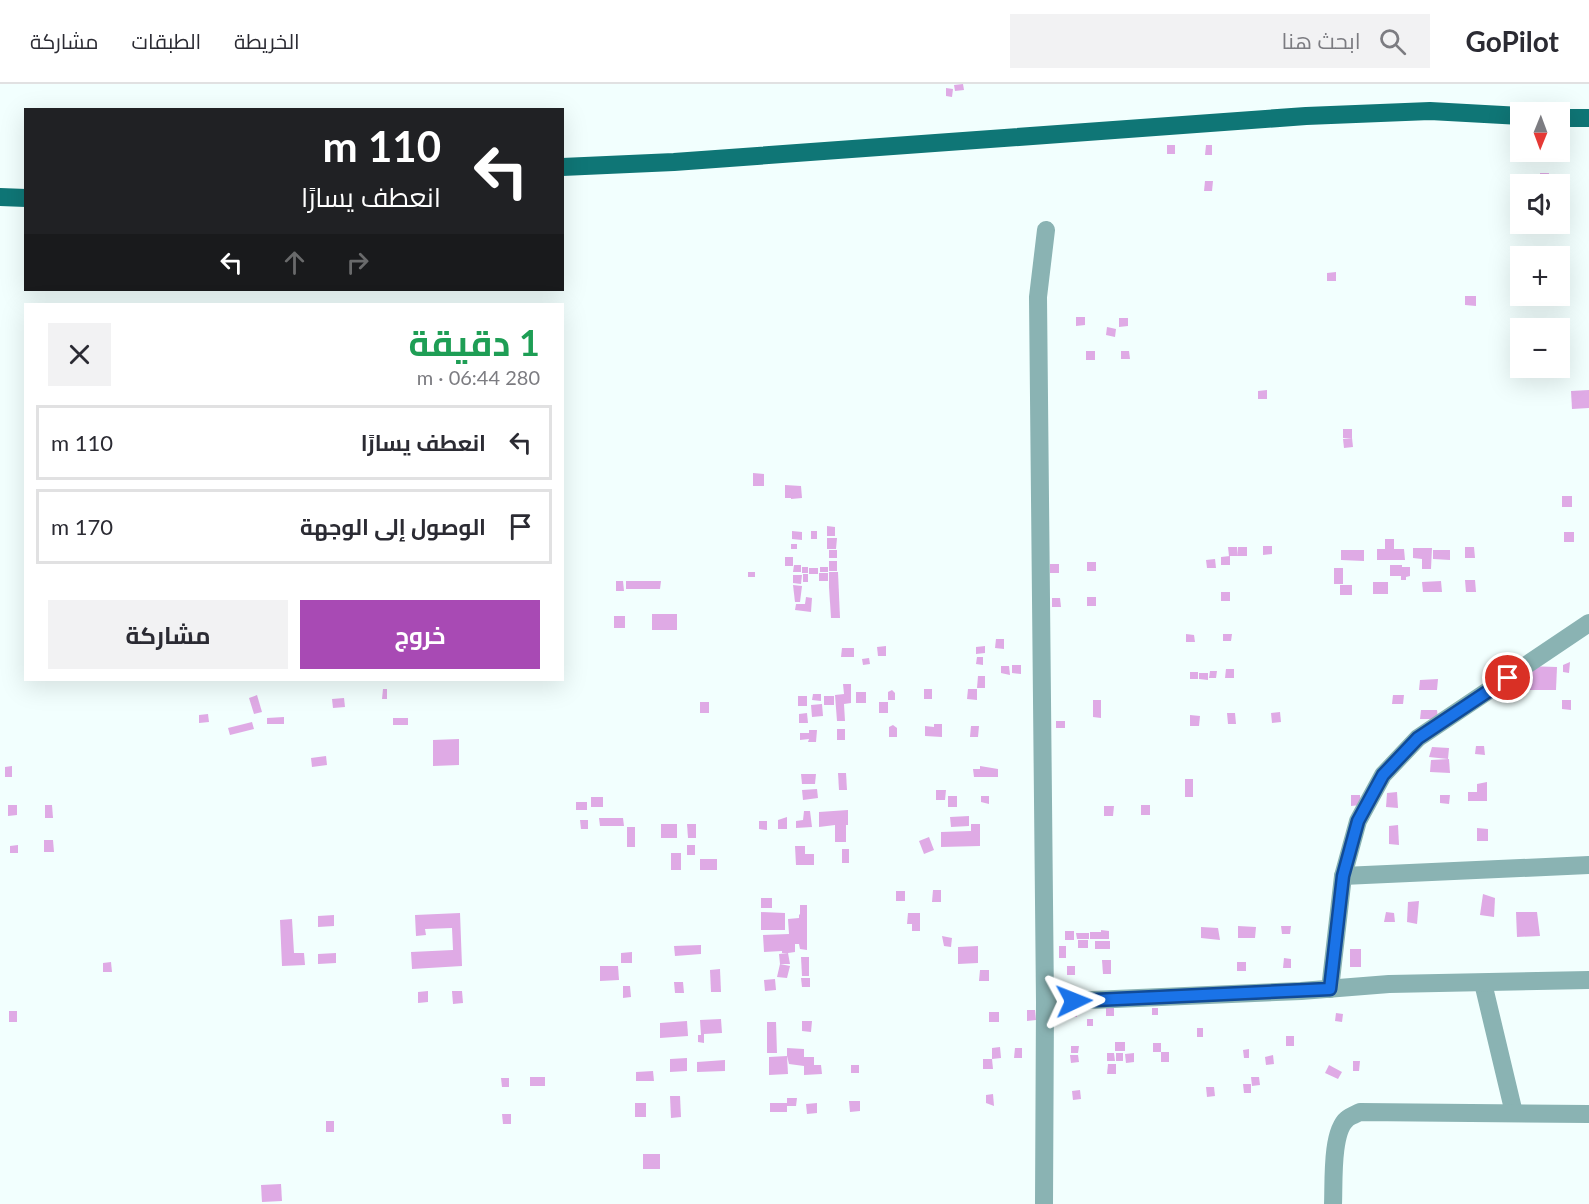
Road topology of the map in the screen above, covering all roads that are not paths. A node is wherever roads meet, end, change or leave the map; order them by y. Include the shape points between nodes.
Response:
1 (1510, 115) edge
2 (1570, 118) edge
3 (1589, 118) edge
4 (564, 167) edge
5 (0, 197) edge
6 (24, 198) edge
7 (1046, 230) dead end
8 (1589, 623) edge
9 (1589, 865) edge
10 (1343, 876) junction
11 (1589, 980) edge
12 (1483, 983) junction
13 (1330, 989) junction
14 (1045, 1002) junction
15 (1515, 1113) junction
16 (1589, 1113) edge
17 (1044, 1204) edge
18 (1333, 1204) edge

1 - 4 main road via 1430,111 1306,116
2 - 3 main road
5 - 6 main road
7 - 14 street via 1038,297
8 - 10 street via 1418,738 1383,775 1358,821
9 - 10 street
10 - 13 street
11 - 12 street
12 - 13 street
12 - 15 street
13 - 14 street
14 - 17 street
15 - 16 street
15 - 18 street via 1360,1112 1347,1119 1338,1131

